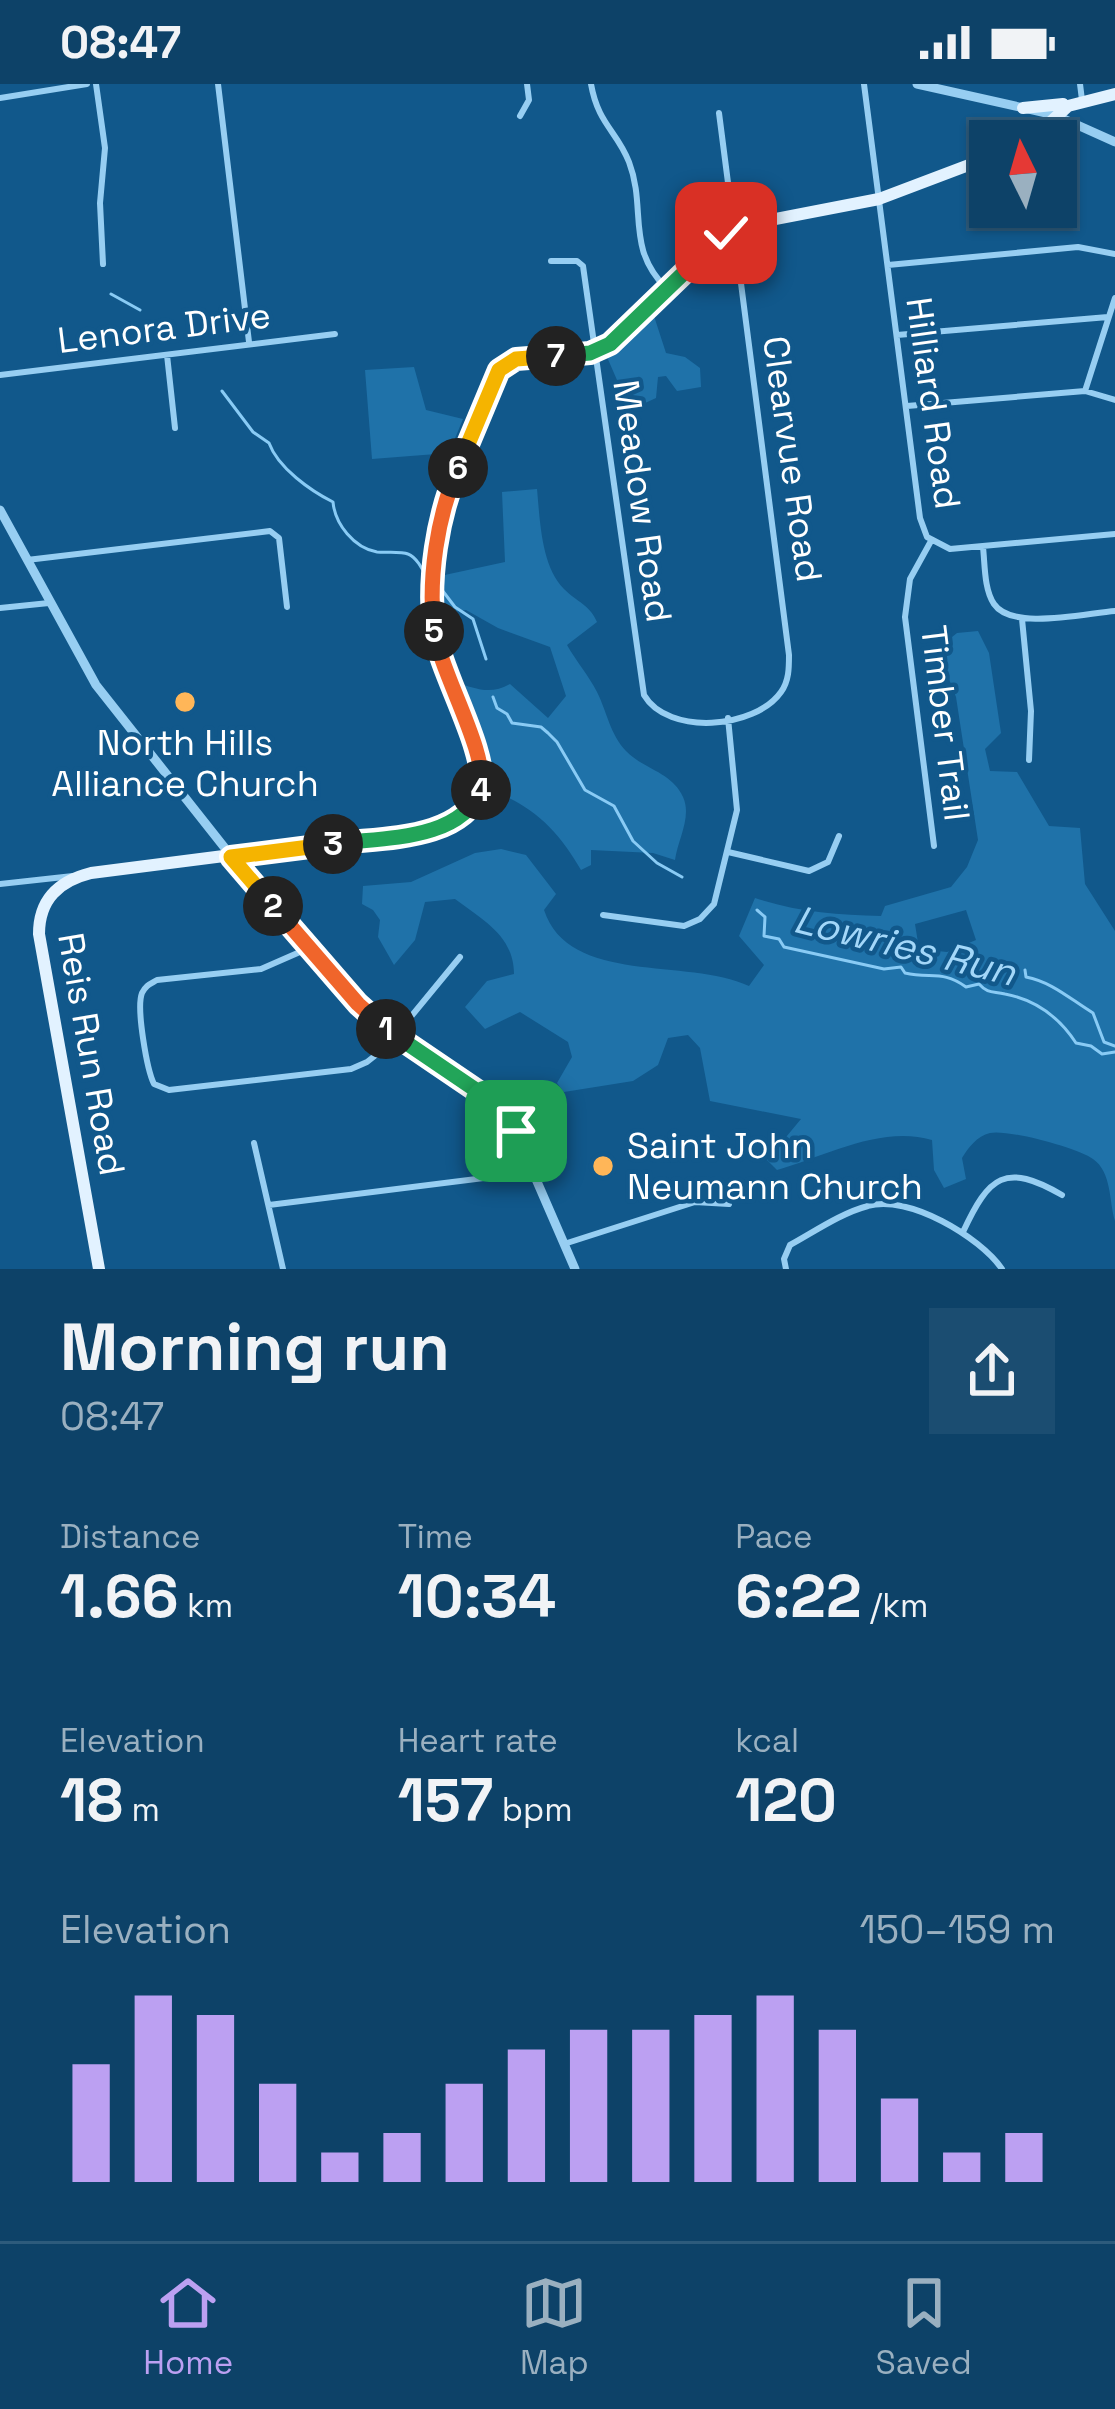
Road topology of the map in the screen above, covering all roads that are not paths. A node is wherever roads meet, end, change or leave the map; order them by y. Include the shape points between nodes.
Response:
1 (92, 84) edge
2 (218, 84) edge
3 (527, 84) edge
4 (591, 84) edge
5 (864, 84) edge
6 (917, 84) edge
7 (1079, 84) edge
8 (1115, 94) edge
9 (0, 98) edge
10 (1082, 100) junction
11 (1023, 108) junction
12 (719, 113) dead end
13 (1055, 115) junction
14 (520, 116) dead end
15 (1050, 120) edge
16 (1115, 142) edge
17 (969, 165) edge
18 (879, 199) junction
19 (734, 227) junction
20 (1115, 254) edge
21 (550, 261) dead end
22 (104, 264) dead end
23 (888, 265) junction
24 (667, 289) junction
25 (1115, 298) edge
26 (1108, 317) junction
27 (334, 334) dead end
28 (897, 335) junction
29 (250, 343) junction
30 (596, 352) junction
31 (167, 355) junction
32 (0, 375) edge
33 (1085, 391) junction
34 (1115, 400) edge
35 (907, 406) junction
36 (175, 428) dead end
37 (0, 510) edge
38 (1115, 534) edge
39 (931, 541) junction
40 (983, 547) junction
41 (26, 560) junction
42 (49, 603) junction
43 (286, 607) dead end
44 (0, 608) edge
45 (1115, 610) edge
46 (1022, 620) junction
47 (728, 718) junction
48 (1029, 760) dead end
49 (839, 836) dead end
50 (934, 846) dead end
51 (728, 852) junction
52 (231, 857) junction
53 (82, 875) junction
54 (28, 881) junction
55 (0, 884) edge
56 (58, 887) junction
57 (603, 915) dead end
58 (309, 948) junction
59 (460, 957) dead end
60 (394, 1035) junction
61 (254, 1143) dead end
62 (532, 1172) junction
63 (1062, 1195) dead end
64 (729, 1204) dead end
65 (269, 1205) junction
66 (963, 1232) junction
67 (564, 1244) junction
68 (99, 1269) edge
69 (284, 1269) edge
70 (575, 1269) edge
71 (786, 1269) edge
72 (1002, 1269) edge

1 - 9 street
1 - 22 street via 105,148
2 - 29 street
3 - 14 street via 530,100
4 - 24 street via 600,116 629,161 646,265
5 - 18 street, Hilliard Road
6 - 11 street
7 - 10 street
8 - 10 main road
10 - 11 main road
10 - 13 main road
11 - 13 street
12 - 19 street, Clearvue Road
13 - 15 main road
13 - 16 street
17 - 18 main road
18 - 19 main road
18 - 23 street, Hilliard Road
19 - 24 main road
19 - 47 street, Clearvue Road via 789,671 773,700
20 - 23 street via 1078,247
21 - 30 street, Meadow Road via 583,266
23 - 28 street, Hilliard Road
24 - 30 main road
25 - 26 street
26 - 28 street
26 - 33 street
27 - 29 street, Lenora Drive
28 - 35 street, Hilliard Road
29 - 31 street, Lenora Drive
30 - 47 street, Meadow Road via 639,680 659,714
30 - 52 main road, Reis Run Road via 516,359 499,370 447,498 433,616 439,656 481,766 473,805 435,829
31 - 32 street, Lenora Drive
31 - 36 street
33 - 34 street
33 - 35 street
35 - 39 street, Hilliard Road via 920,518
37 - 41 street
38 - 40 street, Hilliard Road
39 - 40 street, Hilliard Road
39 - 50 street, Timber Trail via 910,579 905,617
40 - 46 street via 992,600
41 - 42 street
41 - 43 street via 270,531 279,538
42 - 44 street
42 - 52 street via 101,693
45 - 46 street
46 - 48 street
47 - 51 street via 738,802
49 - 51 street via 828,862 809,871
51 - 57 street via 714,904 692,924
52 - 53 main road, Reis Run Road
52 - 58 street
53 - 54 street
53 - 56 main road, Reis Run Road
54 - 55 street
54 - 56 street
56 - 68 main road, Reis Run Road via 41,909 38,934
58 - 60 street
58 - 60 street via 261,968 149,984 141,1001 154,1084 169,1090 351,1069
59 - 60 street
60 - 62 street via 495,1103
61 - 65 street
62 - 65 street
62 - 67 street
63 - 66 street via 1028,1178 1002,1178 980,1197
64 - 67 street via 695,1202
65 - 69 street
66 - 71 street via 878,1204 794,1242 784,1253
66 - 72 street
67 - 70 street

